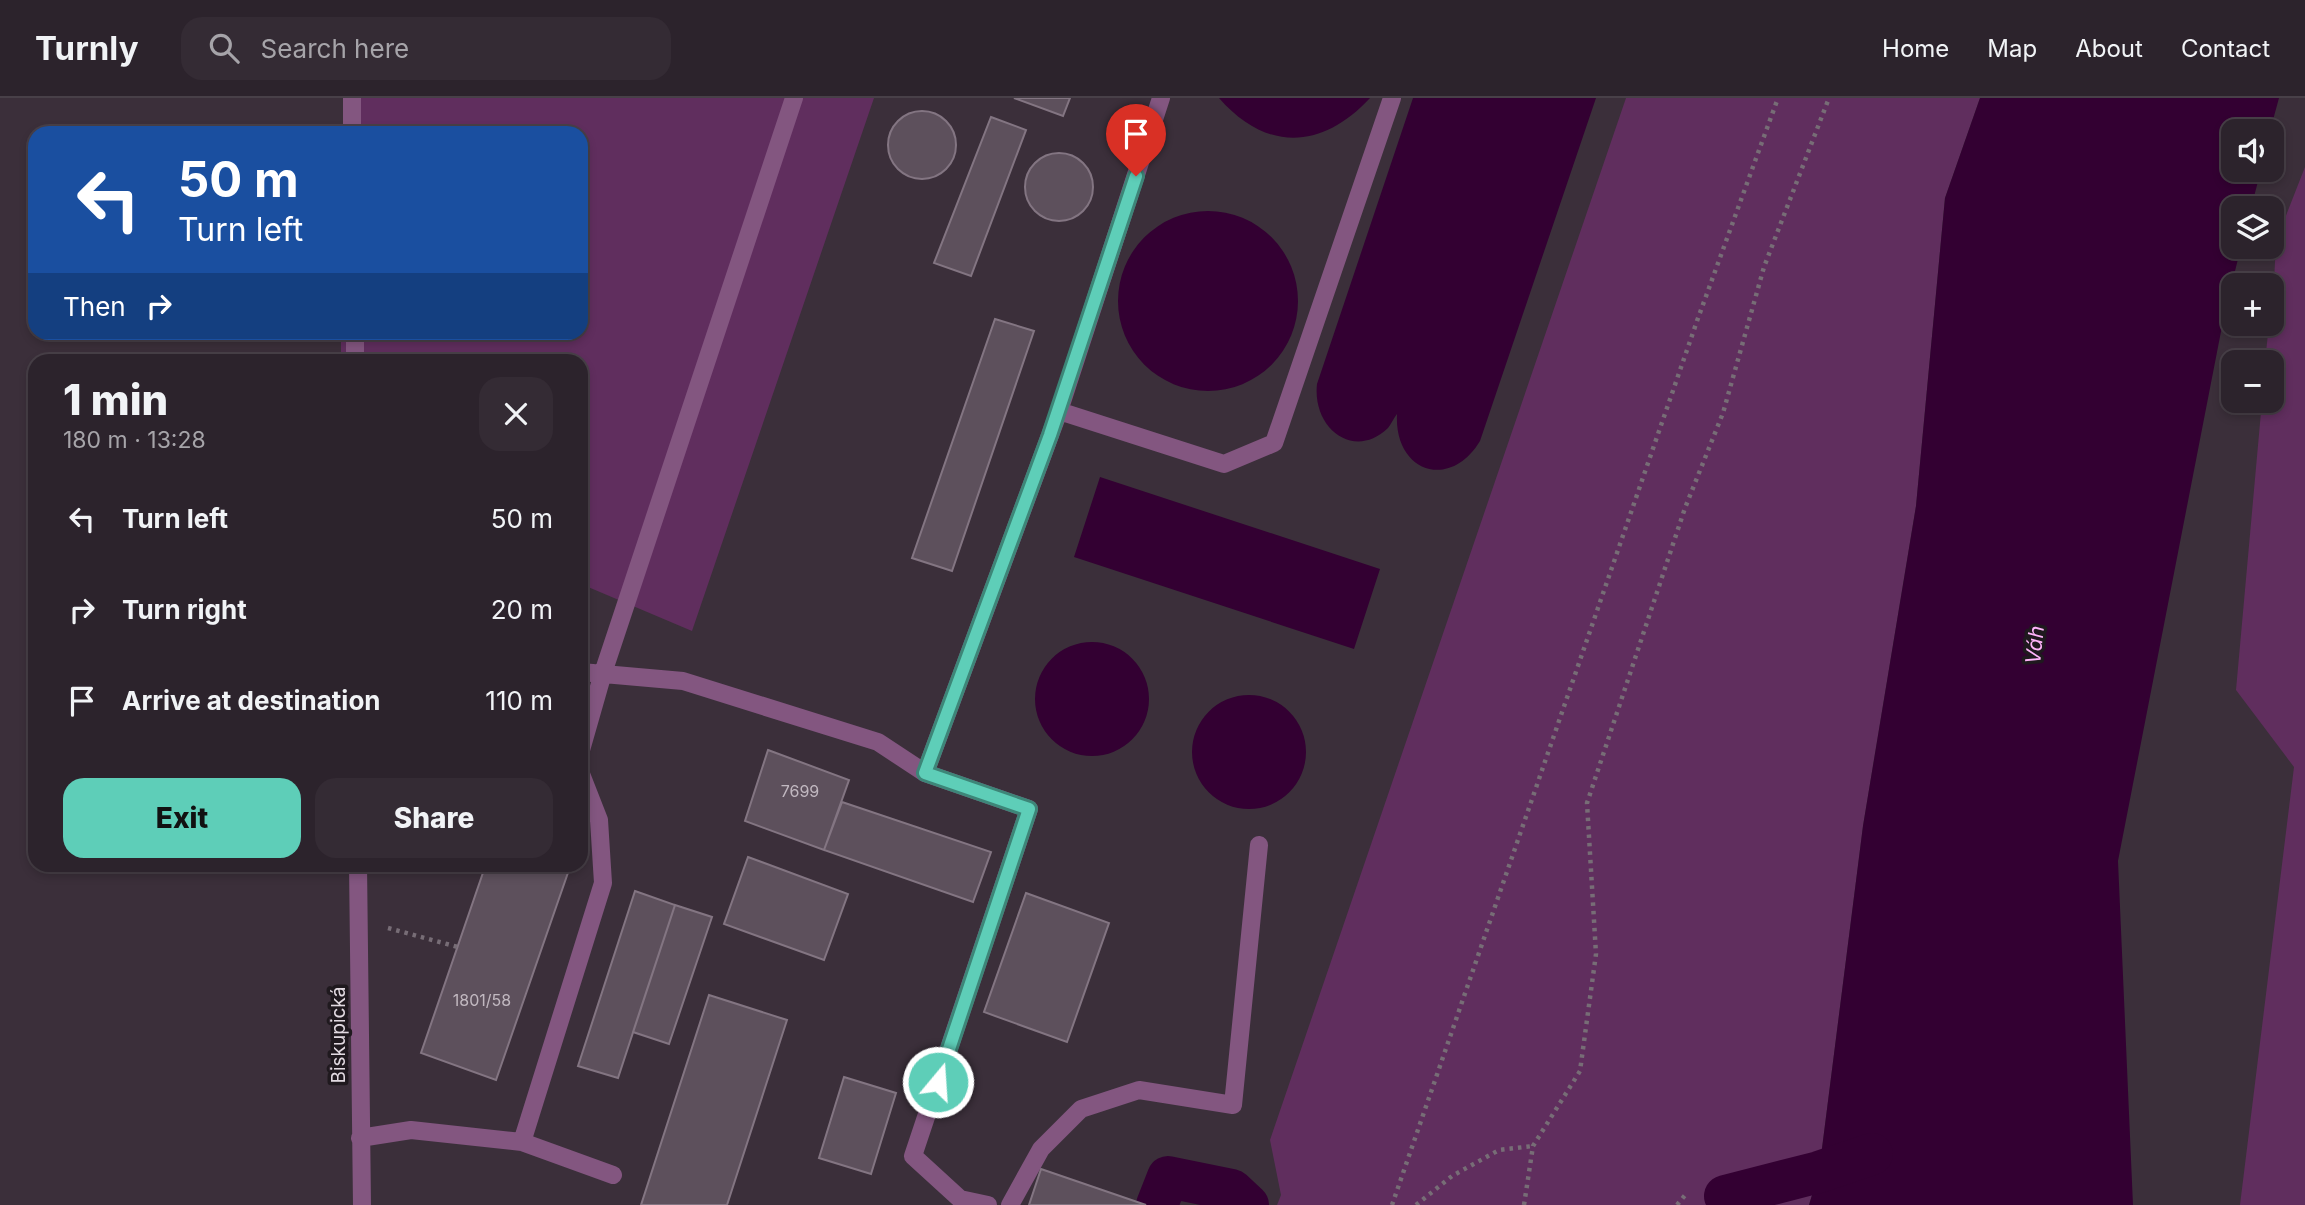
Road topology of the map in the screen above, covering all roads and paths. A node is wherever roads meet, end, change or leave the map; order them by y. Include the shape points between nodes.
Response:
1 (352, 98) edge
2 (794, 98) edge
3 (1161, 98) edge
4 (1392, 98) edge
5 (1778, 98) edge
6 (1829, 98) edge
7 (352, 126) edge
8 (1059, 411) junction
9 (588, 672) edge
10 (603, 673) junction
11 (588, 726) edge
12 (925, 773) junction
13 (588, 792) edge
14 (1259, 845) dead end
15 (358, 872) edge
16 (358, 919) junction
17 (458, 947) dead end
18 (360, 1138) junction
19 (522, 1142) junction
20 (1533, 1146) junction
21 (613, 1175) dead end
22 (1686, 1194) dead end
23 (362, 1205) edge
24 (988, 1205) edge
25 (1010, 1205) edge
26 (1392, 1205) edge
27 (1416, 1205) edge
28 (1524, 1205) edge
29 (1677, 1205) edge

1 - 7 street
2 - 10 street
3 - 8 street
4 - 8 street via 1274,443 1224,464
5 - 26 path
6 - 20 path via 1765,267 1723,413 1685,508 1587,803 1596,954 1580,1071
8 - 12 street
9 - 10 street
10 - 11 street
10 - 12 street via 683,681 709,689 878,742
12 - 24 street via 1029,809 913,1156 960,1199
13 - 19 street via 599,820 603,883
14 - 25 street via 1233,1105 1139,1090 1082,1109 1041,1149
15 - 16 street, Biskupická
16 - 17 path
16 - 18 street, Biskupická
18 - 19 street via 411,1130
18 - 23 street, Biskupická
19 - 21 street
20 - 27 path via 1499,1150 1452,1176
20 - 28 path
22 - 29 path

